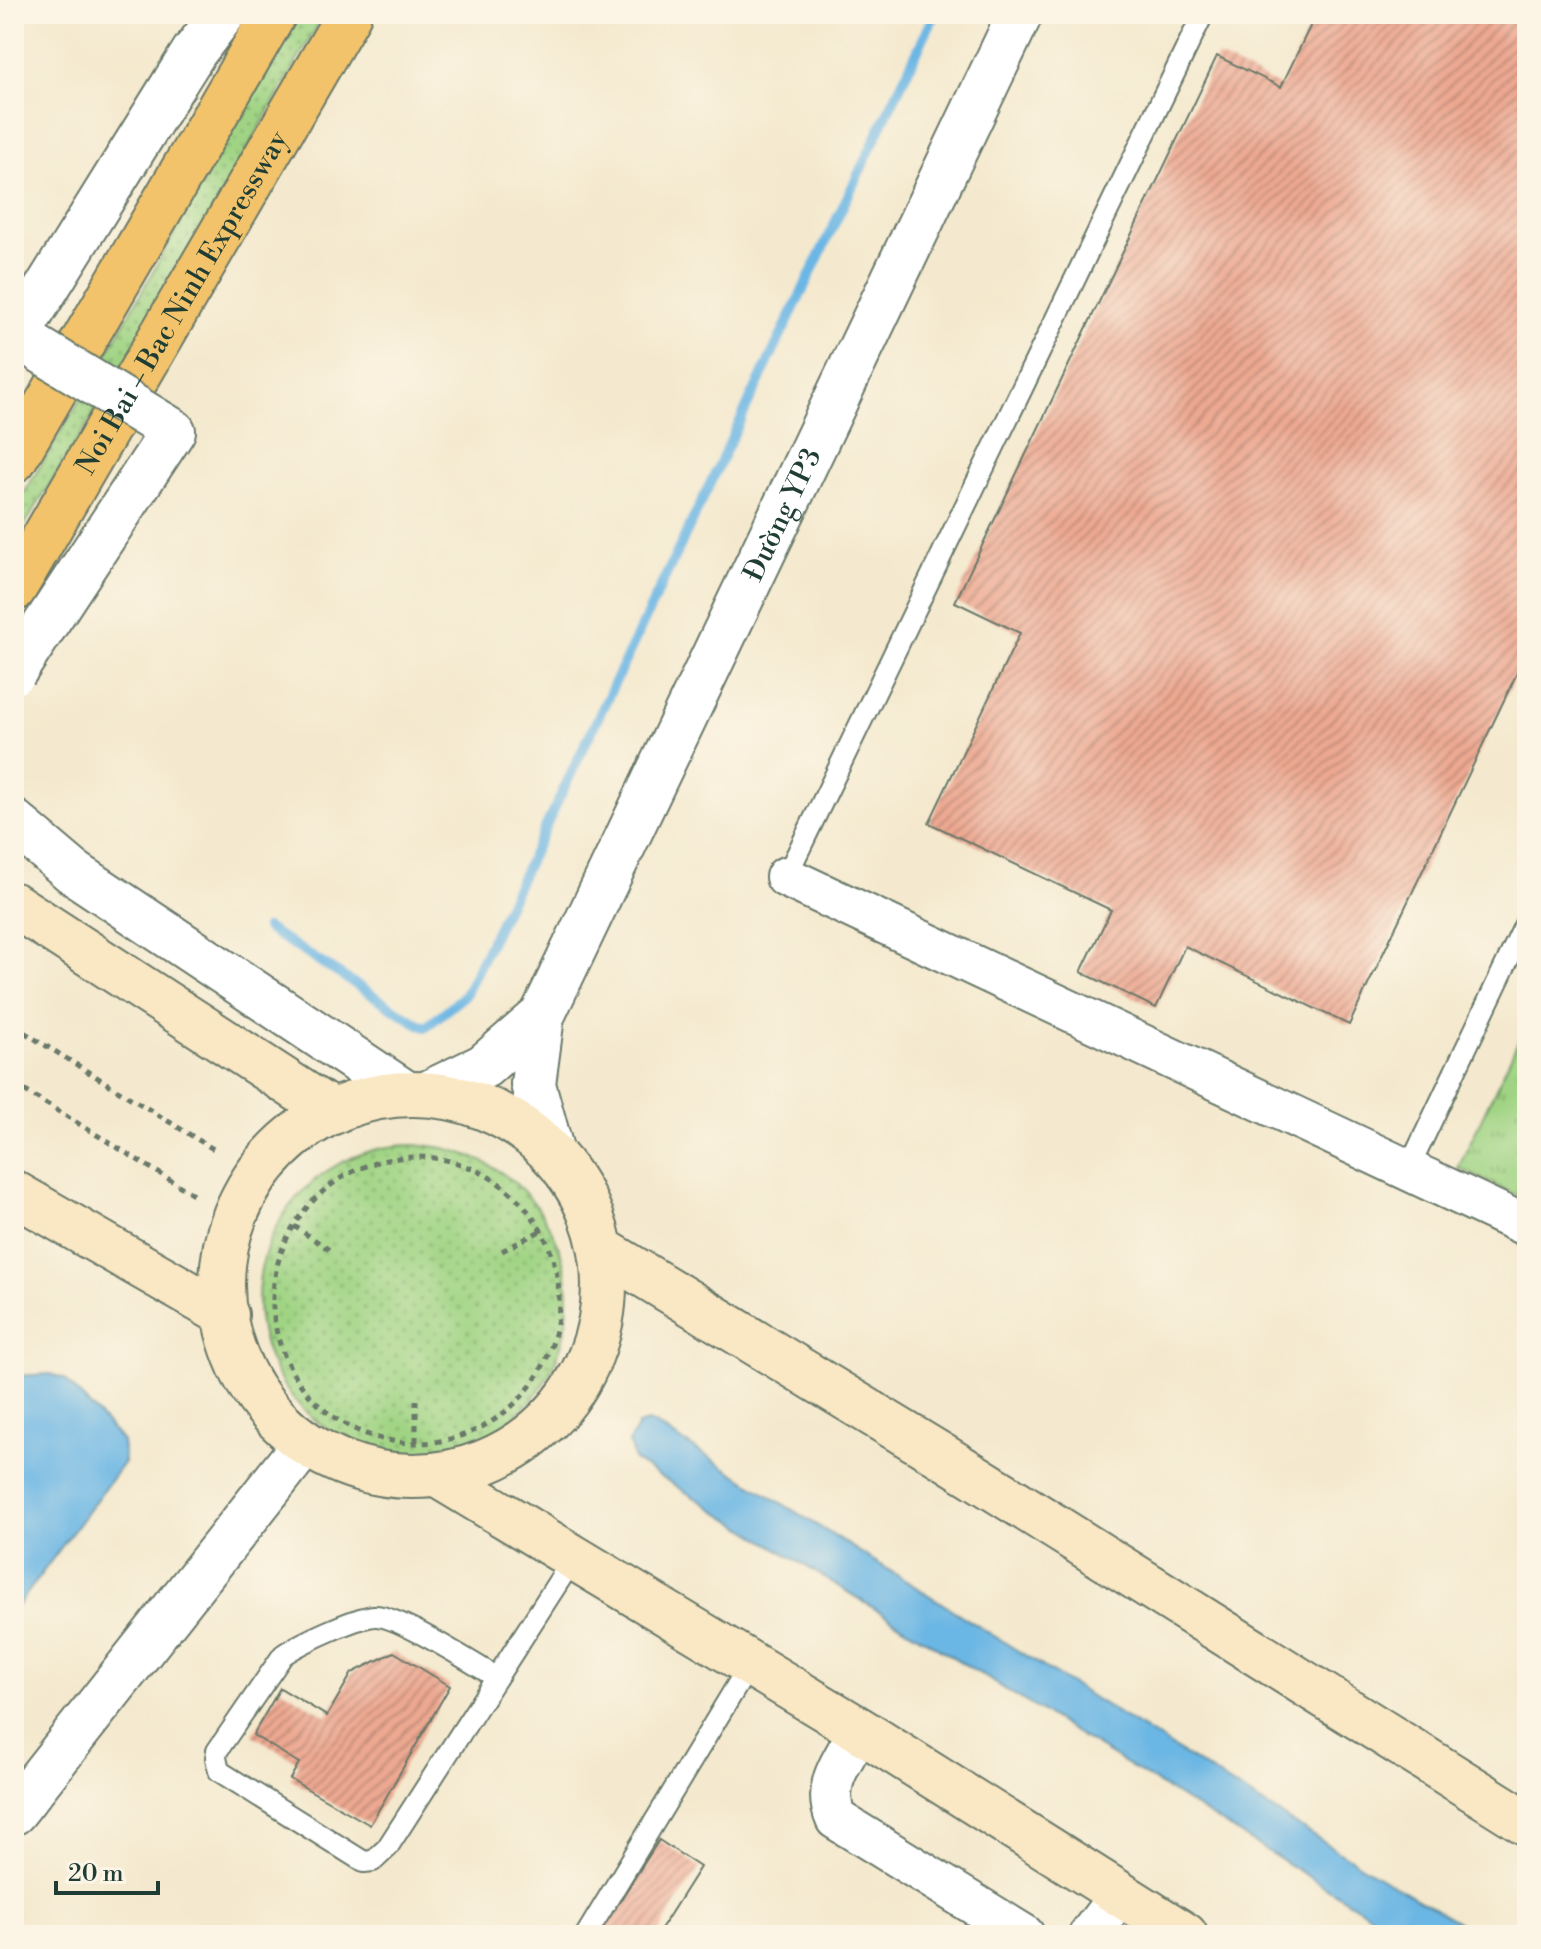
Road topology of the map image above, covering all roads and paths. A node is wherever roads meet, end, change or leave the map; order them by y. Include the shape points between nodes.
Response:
1 (223, 14) edge
2 (274, 14) edge
3 (349, 14) edge
4 (1020, 14) edge
5 (1203, 14) edge
6 (14, 460) edge
7 (14, 589) edge
8 (14, 672) edge
9 (14, 822) edge
10 (786, 877) joint
11 (14, 905) edge
12 (1527, 920) edge
13 (542, 1016) junction
14 (14, 1026) edge
15 (14, 1084) edge
16 (416, 1094) junction
17 (333, 1112) junction
18 (218, 1152) dead end
19 (552, 1153) junction
20 (1408, 1170) junction
21 (14, 1193) edge
22 (193, 1194) dead end
23 (294, 1226) junction
24 (1527, 1226) edge
25 (542, 1230) junction
26 (601, 1249) junction
27 (331, 1251) dead end
28 (502, 1251) dead end
29 (226, 1315) junction
30 (416, 1400) dead end
31 (305, 1443) junction
32 (426, 1459) junction
33 (573, 1559) junction
34 (750, 1664) junction
35 (496, 1677) junction
36 (860, 1730) junction
37 (14, 1812) edge
38 (1527, 1823) edge
39 (1121, 1893) junction
40 (586, 1935) edge
41 (1024, 1935) edge
42 (1089, 1935) edge
43 (1185, 1935) edge

1 - 8 street, bridge via 17,336 173,431
2 - 6 highway
3 - 7 highway, Noi Bai – Bac Ninh Expressway
4 - 13 street, Đường YP3
5 - 10 lane
9 - 16 street via 73,872
10 - 20 street
11 - 17 main road
12 - 20 lane
13 - 16 street via 484,1066
13 - 19 street via 533,1084
14 - 18 path
15 - 22 path
16 - 17 main road via 378,1097
16 - 19 main road via 461,1100 494,1112
17 - 29 main road via 281,1149 247,1193 227,1245
19 - 26 main road via 583,1196
20 - 24 street
21 - 29 main road
23 - 25 path via 315,1199 347,1174 385,1160 426,1156 484,1173 517,1197
23 - 27 path
23 - 32 path via 273,1290 276,1331 291,1369 315,1402 348,1426
25 - 28 path
25 - 32 path via 556,1268 559,1309 554,1339 537,1377 510,1408 485,1426 447,1440
26 - 32 main road via 600,1323 591,1355 567,1398 533,1434 476,1466
26 - 38 main road
29 - 31 main road via 236,1356 251,1386 271,1413
30 - 32 path
31 - 32 main road via 374,1473 412,1477
31 - 37 street
32 - 33 main road
33 - 34 main road
33 - 35 lane
34 - 36 main road
34 - 40 lane
35 - 35 lane via 387,1848 373,1861 364,1862 217,1765 217,1751 283,1655 359,1620 376,1615 395,1621
36 - 39 main road
36 - 41 street via 831,1779 830,1804 836,1819
39 - 42 street
39 - 43 main road

